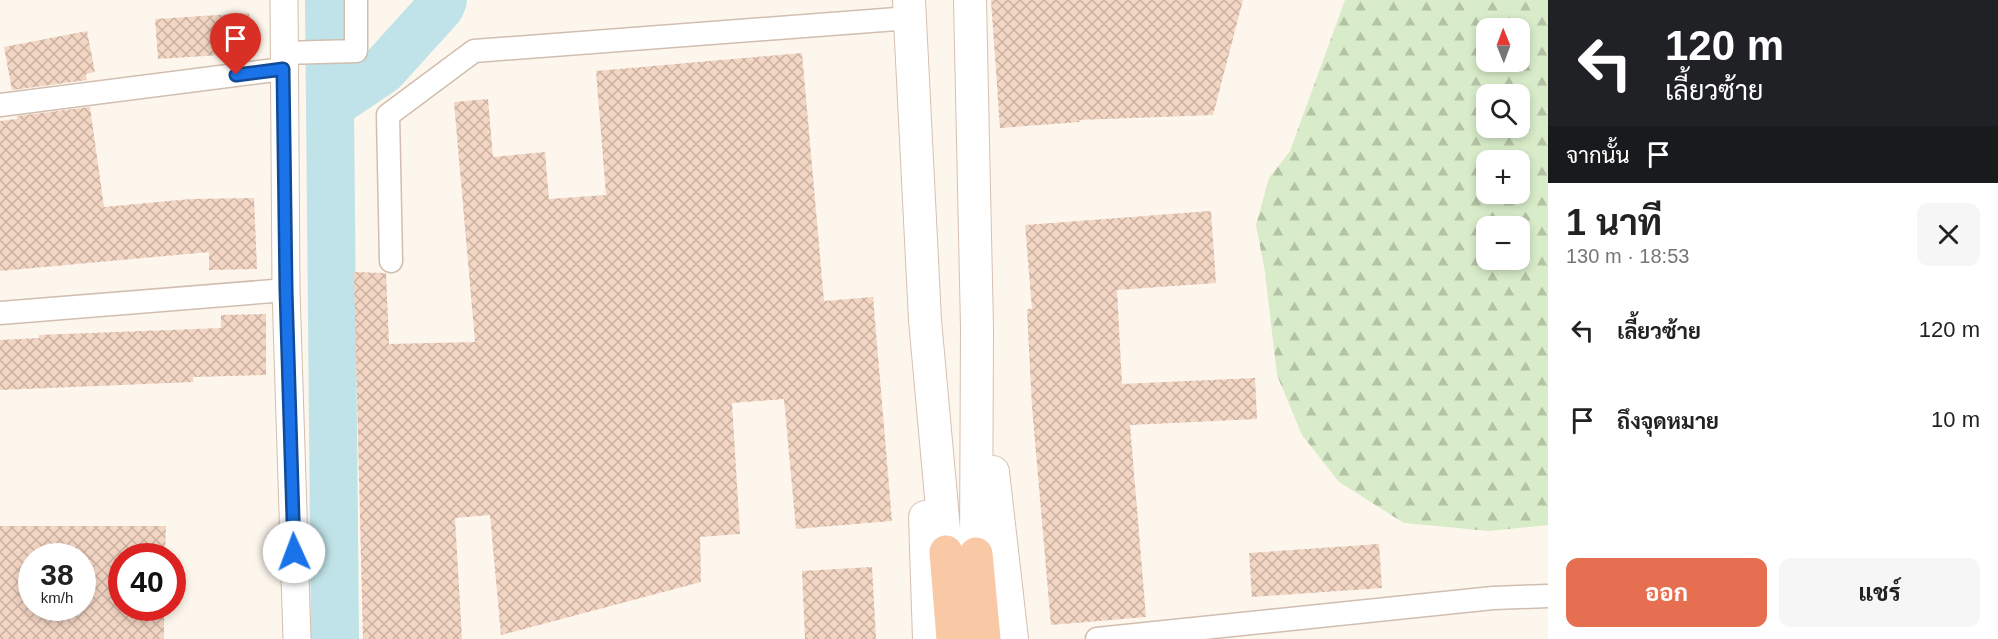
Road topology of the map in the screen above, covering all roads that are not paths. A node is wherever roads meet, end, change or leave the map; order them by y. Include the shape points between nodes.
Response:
1 (284, 0) edge
2 (356, 0) edge
3 (970, 0) edge
4 (910, 9) edge
5 (284, 58) junction
6 (0, 105) edge
7 (390, 261) dead end
8 (286, 290) junction
9 (0, 313) edge
10 (925, 320) junction
11 (977, 328) junction
12 (961, 553) junction
13 (1548, 596) edge
14 (297, 639) edge
15 (929, 639) edge
16 (952, 639) edge
17 (984, 639) edge
18 (1012, 639) edge
19 (1097, 639) edge

1 - 5 street
2 - 5 street via 356,51
3 - 11 main road
4 - 7 street via 474,51 387,115
4 - 10 main road
5 - 6 street
5 - 8 street
8 - 9 street
8 - 14 street
10 - 12 main road
10 - 15 main road
11 - 12 main road
11 - 18 main road
12 - 16 highway
12 - 17 highway
13 - 19 street via 1493,598

